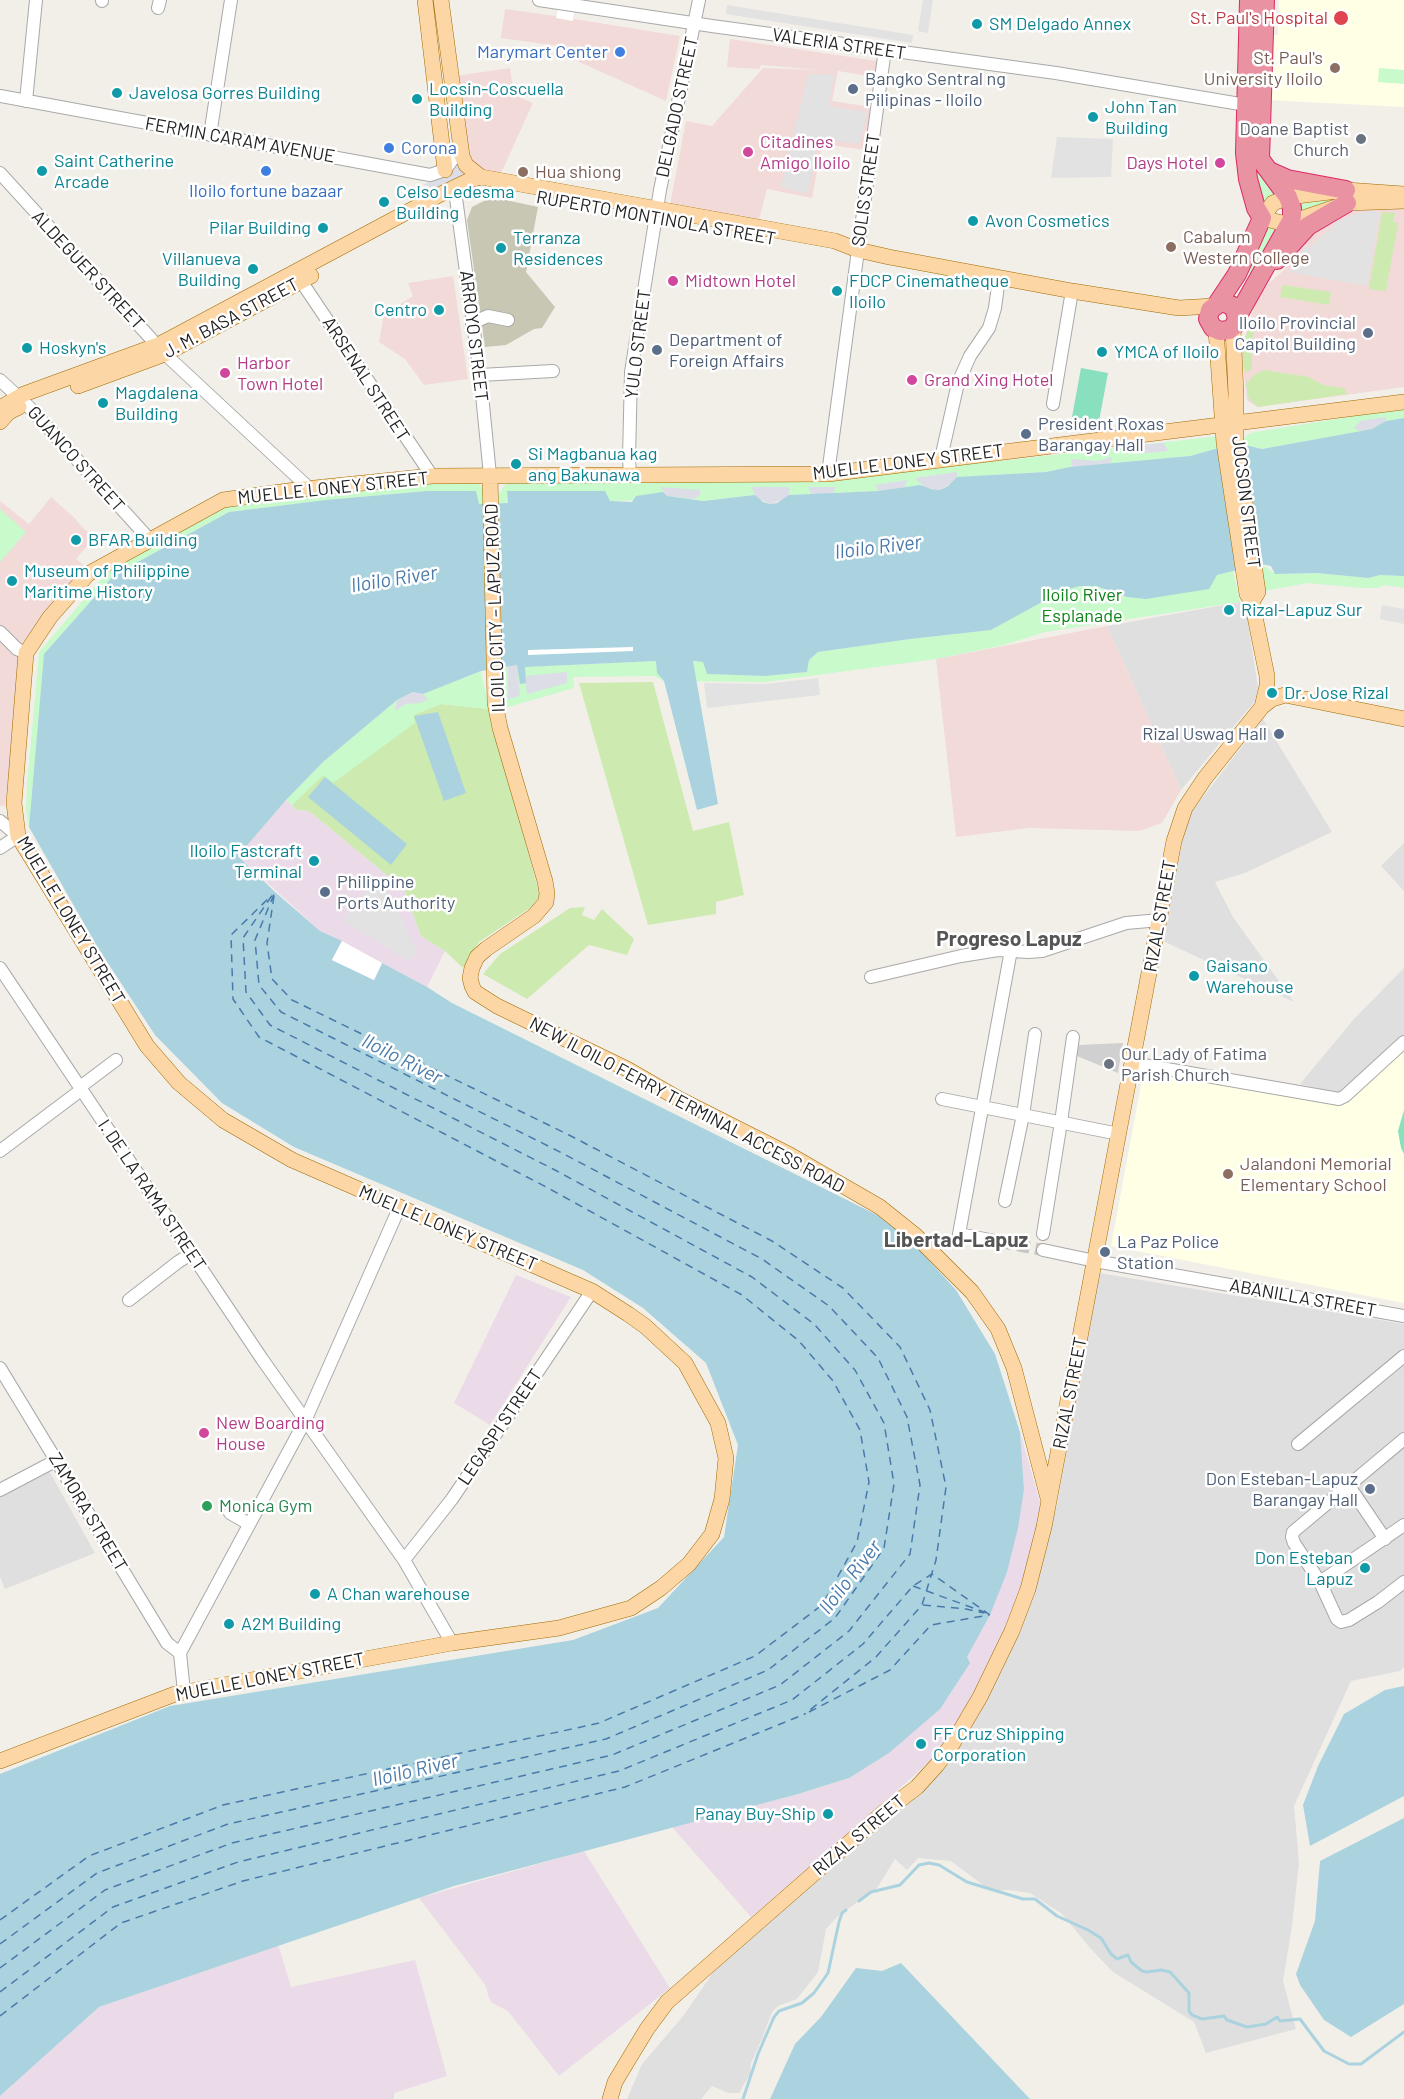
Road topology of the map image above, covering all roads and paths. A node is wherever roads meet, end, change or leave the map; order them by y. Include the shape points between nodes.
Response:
1 (36, 0) edge
2 (231, 0) edge
3 (425, 0) edge
4 (441, 0) edge
5 (539, 0) edge
6 (699, 0) edge
7 (1250, 0) edge
8 (1265, 0) edge
9 (694, 24) junction
10 (885, 50) junction
11 (0, 96) edge
12 (26, 101) junction
13 (1246, 105) junction
14 (210, 135) junction
15 (459, 140) junction
16 (445, 170) junction
17 (1267, 170) junction
18 (0, 173) edge
19 (482, 177) junction
20 (1248, 179) junction
21 (455, 193) junction
22 (1404, 194) edge
23 (1347, 196) junction
24 (1288, 197) junction
25 (1404, 201) edge
26 (656, 213) junction
27 (1262, 218) junction
28 (1291, 221) junction
29 (858, 250) junction
30 (1241, 267) junction
31 (1265, 271) junction
32 (999, 278) junction
33 (301, 281) junction
34 (1072, 291) junction
35 (1215, 305) junction
36 (1179, 308) junction
37 (508, 320) dead end
38 (472, 323) junction
39 (1225, 326) junction
40 (162, 349) junction
41 (553, 371) dead end
42 (480, 375) junction
43 (0, 380) edge
44 (22, 400) junction
45 (1404, 402) edge
46 (1053, 404) dead end
47 (0, 408) edge
48 (0, 422) edge
49 (1229, 424) junction
50 (941, 458) junction
51 (828, 474) junction
52 (490, 475) junction
53 (432, 476) junction
54 (630, 476) junction
55 (309, 488) junction
56 (150, 540) junction
57 (0, 632) edge
58 (26, 653) junction
59 (1266, 668) junction
60 (1285, 695) junction
61 (1262, 707) junction
62 (1404, 719) edge
63 (0, 821) edge
64 (18, 836) junction
65 (0, 848) edge
66 (1160, 920) junction
67 (1011, 950) junction
68 (0, 968) edge
69 (871, 978) dead end
70 (472, 986) joint
71 (1035, 1034) dead end
72 (1073, 1037) dead end
73 (1404, 1041) edge
74 (116, 1060) dead end
75 (1132, 1064) junction
76 (81, 1088) junction
77 (942, 1100) dead end
78 (983, 1107) junction
79 (1023, 1115) junction
80 (1061, 1122) junction
81 (1119, 1134) junction
82 (0, 1151) edge
83 (1005, 1201) dead end
84 (400, 1206) junction
85 (1043, 1234) dead end
86 (1000, 1242) tunnel mouth
87 (1043, 1250) tunnel mouth
88 (191, 1254) junction
89 (1095, 1261) junction
90 (592, 1290) junction
91 (129, 1300) dead end
92 (1404, 1316) edge
93 (1404, 1356) edge
94 (0, 1368) edge
95 (305, 1421) junction
96 (1404, 1439) edge
97 (1298, 1444) dead end
98 (57, 1460) junction
99 (1349, 1486) junction
100 (0, 1490) edge
101 (1049, 1504) junction
102 (230, 1513) dead end
103 (249, 1524) junction
104 (1404, 1525) edge
105 (1385, 1539) junction
106 (404, 1560) junction
107 (1320, 1582) junction
108 (1404, 1582) edge
109 (452, 1643) junction
110 (180, 1653) junction
111 (184, 1692) junction
112 (0, 1761) edge
113 (610, 2099) edge

1 - 12 street
2 - 14 street
3 - 16 main road
4 - 15 main road
5 - 9 street, VALERIA STREET
6 - 9 street, DELGADO STREET
7 - 13 highway
8 - 17 highway via 1259,150
9 - 10 street, VALERIA STREET
9 - 26 street, DELGADO STREET
10 - 13 street, VALERIA STREET
10 - 29 street, SOLIS STREET
11 - 12 street, FERMIN CARAM AVENUE
12 - 14 street, FERMIN CARAM AVENUE
13 - 20 highway
14 - 16 street, FERMIN CARAM AVENUE via 430,175
15 - 16 street via 455,156
15 - 19 main road via 466,165
17 - 23 highway
17 - 24 highway
18 - 40 street, ALDEGUER STREET
19 - 21 main road via 470,180
19 - 26 main road
20 - 27 highway
20 - 30 highway
21 - 26 main road, RUPERTO MONTINOLA STREET via 481,187
21 - 33 main road, J. M. BASA STREET
21 - 38 street, ARROYO STREET
21 - 40 main road, J. M. BASA STREET
22 - 23 main road
23 - 24 main road
23 - 25 main road
23 - 28 main road
23 - 31 highway via 1308,226
24 - 27 main road via 1273,203
24 - 28 highway
26 - 29 main road, RUPERTO MONTINOLA STREET via 834,251
26 - 54 street, YULO STREET via 631,372
27 - 28 main road via 1280,223
27 - 30 highway
28 - 31 highway
29 - 32 main road, RUPERTO MONTINOLA STREET
29 - 51 street, SOLIS STREET
30 - 35 highway
31 - 39 highway
32 - 34 main road, RUPERTO MONTINOLA STREET
32 - 50 street via 989,328 958,383
33 - 40 main road, J. M. BASA STREET
33 - 53 street, ARSENAL STREET
34 - 36 main road, RUPERTO MONTINOLA STREET
34 - 46 street
35 - 36 main road, RUPERTO MONTINOLA STREET
35 - 39 highway via 1208,320
35 - 39 highway via 1229,304 1235,309
36 - 39 main road, RUPERTO MONTINOLA STREET
37 - 38 street via 488,316
38 - 42 street, ARROYO STREET
39 - 49 main road, JOCSON STREET
40 - 44 main road, J. M. BASA STREET
40 - 55 street, ALDEGUER STREET
41 - 42 street
42 - 52 street, ARROYO STREET
43 - 44 street, GUANCO STREET
44 - 47 main road, J. M. BASA STREET
44 - 48 main road, J. M. BASA STREET
44 - 56 street, GUANCO STREET
45 - 49 main road, MUELLE LONEY STREET
49 - 50 main road, MUELLE LONEY STREET
49 - 59 main road, JOCSON STREET via 1252,596
50 - 51 main road, MUELLE LONEY STREET
51 - 54 main road, MUELLE LONEY STREET
52 - 53 main road, MUELLE LONEY STREET
52 - 54 main road, MUELLE LONEY STREET
52 - 70 main road, ILOILO CITY – LAPUZ ROAD via 495,703 547,893 546,902 534,916 477,957 470,978
53 - 55 main road, MUELLE LONEY STREET
55 - 56 main road, MUELLE LONEY STREET via 224,500
56 - 58 main road, MUELLE LONEY STREET via 88,574 50,617
57 - 58 street
58 - 64 main road, MUELLE LONEY STREET via 14,803
59 - 60 main road
59 - 61 main road, JOCSON STREET
60 - 61 main road, RIZAL STREET
60 - 62 main road
61 - 66 main road, RIZAL STREET via 1185,808 1176,834
63 - 64 street
64 - 65 street
64 - 84 main road, MUELLE LONEY STREET via 147,1046 179,1083 223,1120 292,1160
66 - 67 street via 1126,923 1042,951
66 - 75 main road, RIZAL STREET
67 - 69 street via 961,956
67 - 78 street
68 - 76 street, I. DE LA RAMA STREET
70 - 101 main road, NEW ILOILO FERRY TERMINAL ACCESS ROAD via 483,998 790,1155 880,1207 915,1235 972,1292 998,1329 1014,1368
71 - 79 street
72 - 80 street
73 - 75 street via 1339,1099
74 - 76 street
75 - 81 main road, RIZAL STREET
76 - 82 street
76 - 88 street, I. DE LA RAMA STREET
77 - 78 street
78 - 79 street
78 - 86 street via 959,1234
79 - 80 street
79 - 83 street
80 - 81 street
80 - 85 street
81 - 89 main road, RIZAL STREET
84 - 90 main road, MUELLE LONEY STREET
84 - 95 street
87 - 89 street, ABANILLA STREET
88 - 91 street
88 - 95 street, I. DE LA RAMA STREET
89 - 92 street, ABANILLA STREET
89 - 101 main road, RIZAL STREET
90 - 106 street, LEGASPI STREET via 452,1499
90 - 109 main road, MUELLE LONEY STREET via 645,1326 686,1363 718,1423 726,1458 722,1499 712,1534 689,1564 631,1608 559,1628
93 - 97 street
94 - 98 street, ZAMORA STREET
95 - 103 street
95 - 106 street
96 - 99 street
98 - 100 street
98 - 110 street, ZAMORA STREET via 168,1643
99 - 105 street
99 - 107 street via 1293,1532 1294,1543
101 - 113 main road, RIZAL STREET via 1028,1589 1012,1630 980,1697 948,1751 917,1787 667,2002 646,2029 615,2082
102 - 103 street
103 - 110 street
104 - 105 street
105 - 107 street
106 - 109 street
107 - 108 street via 1341,1622
109 - 111 main road, MUELLE LONEY STREET
110 - 111 street
111 - 112 main road, MUELLE LONEY STREET

